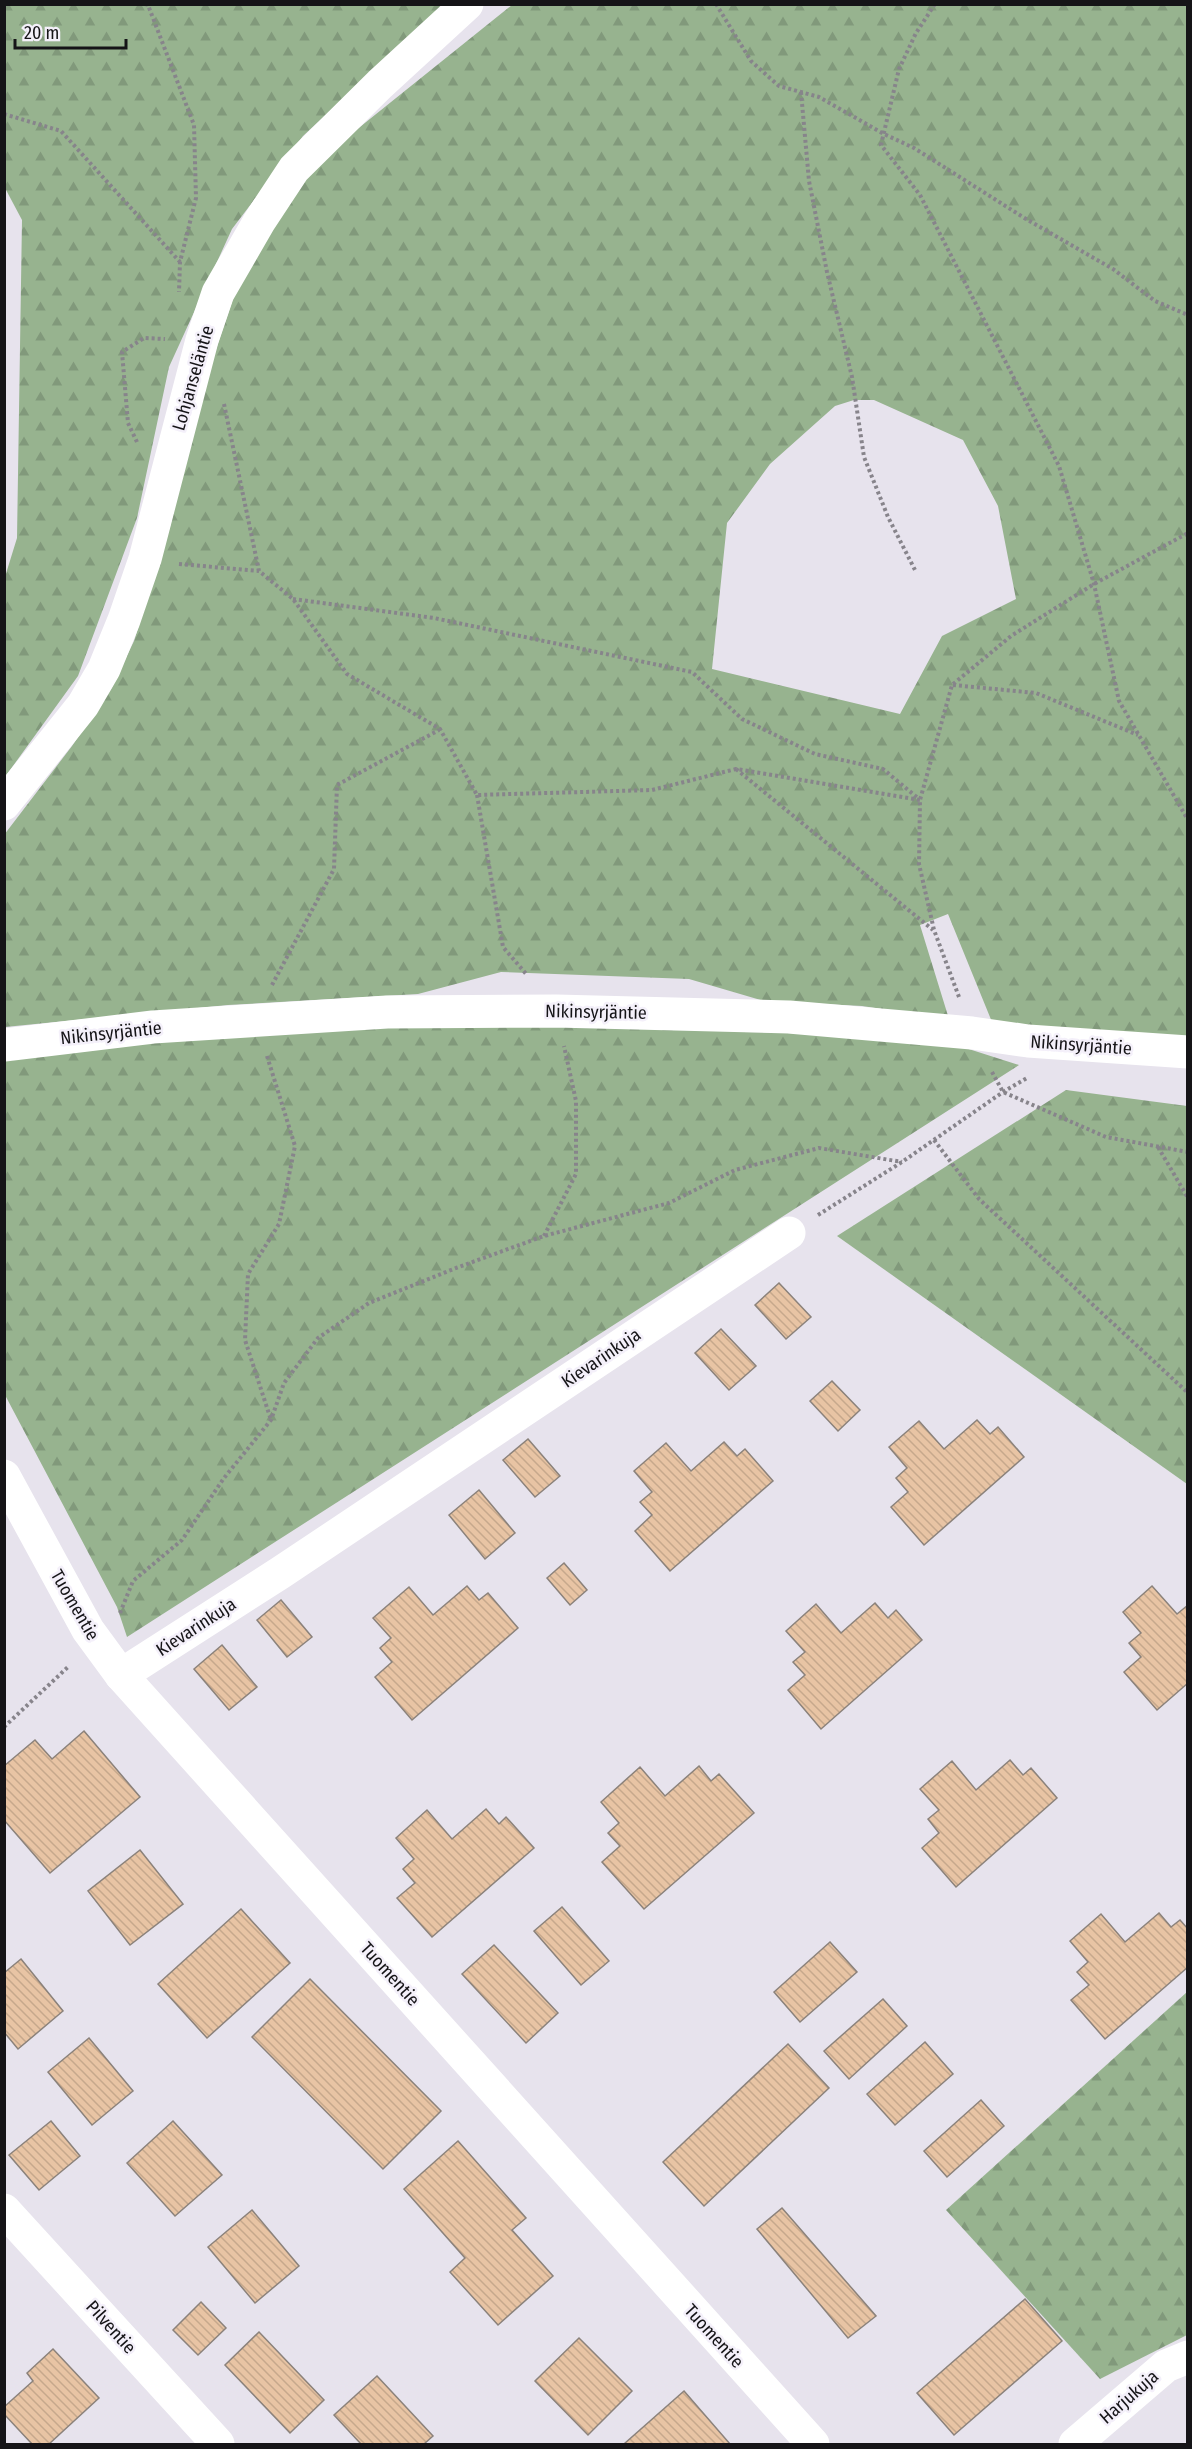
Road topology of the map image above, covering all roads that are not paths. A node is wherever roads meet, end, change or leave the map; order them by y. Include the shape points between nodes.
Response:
1 (467, 4) edge
2 (4, 804) edge
3 (4, 1045) edge
4 (1188, 1052) edge
5 (789, 1233) road end
6 (4, 1476) edge
7 (121, 1676) junction
8 (4, 2210) edge
9 (1188, 2357) edge
10 (218, 2445) edge
11 (813, 2445) edge
12 (1076, 2445) edge

1 - 2 street, Lohjanseläntie via 294,170 259,222 219,293 202,340 145,559 104,669 82,705
3 - 4 street, Nikinsyrjäntie via 153,1027 387,1012 556,1011 789,1017 1028,1041
5 - 7 street, Kievarinkuja
6 - 7 street, Tuomentie via 95,1641
7 - 11 street, Tuomentie
8 - 10 street, Pilventie
9 - 12 street, Harjukuja via 1166,2366

